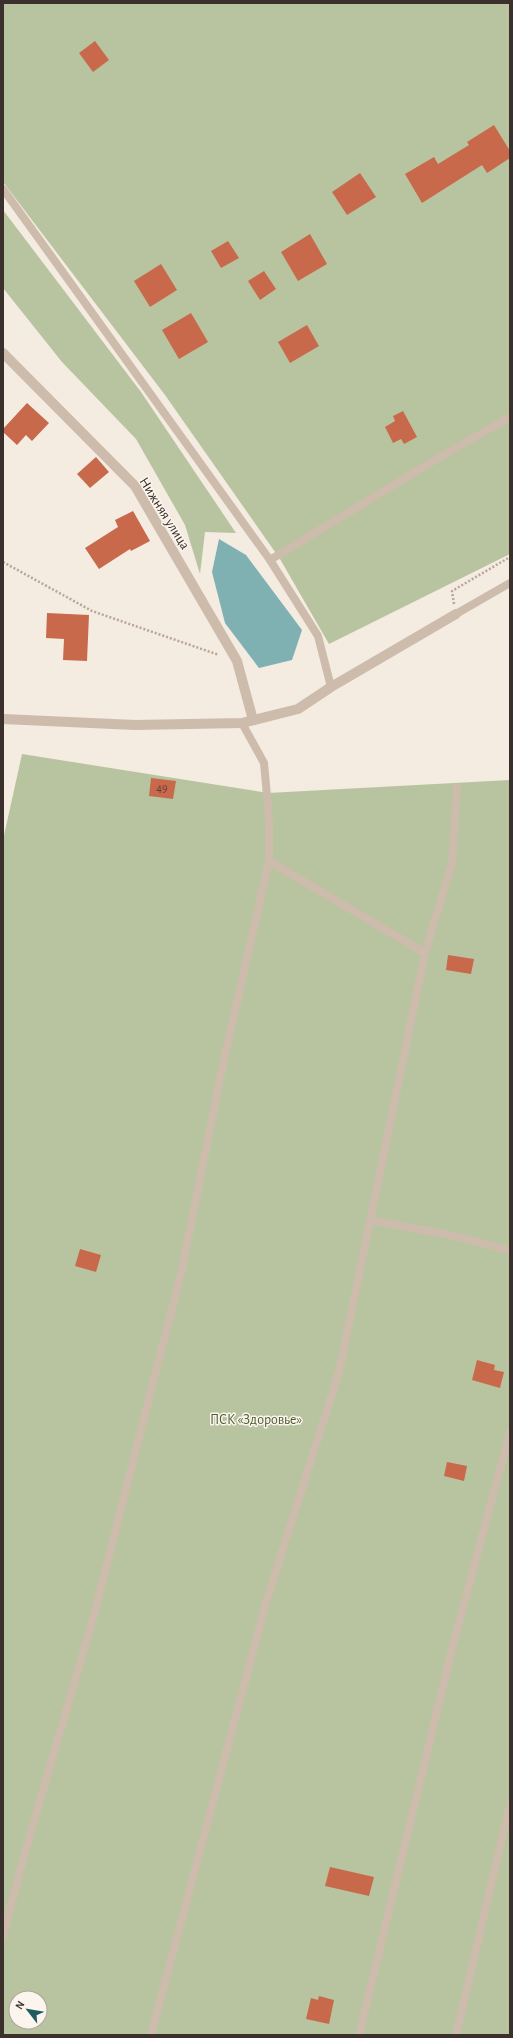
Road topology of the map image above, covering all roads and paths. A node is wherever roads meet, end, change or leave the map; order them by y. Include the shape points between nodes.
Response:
1 (3, 189) edge
2 (3, 353) edge
3 (510, 417) edge
4 (510, 557) edge
5 (270, 560) junction
6 (3, 562) edge
7 (510, 583) edge
8 (456, 614) junction
9 (237, 661) junction
10 (331, 687) junction
11 (3, 719) edge
12 (253, 720) junction
13 (242, 722) junction
14 (457, 788) dead end
15 (269, 861) junction
16 (425, 954) junction
17 (370, 1220) junction
18 (510, 1250) edge
19 (510, 1432) edge
20 (510, 1804) edge
21 (3, 1937) edge
22 (151, 2035) edge
23 (359, 2035) edge
24 (456, 2035) edge

1 - 5 lane
2 - 9 street, Нижняя улица via 134,486
3 - 5 lane
4 - 8 path via 452,591
5 - 10 lane via 318,636
6 - 9 path via 92,611
7 - 8 lane
8 - 10 street
9 - 12 street, Нижняя улица
10 - 12 street via 298,709
11 - 13 street via 135,725
12 - 13 street
13 - 15 lane via 264,763 269,818
14 - 16 lane via 452,863
15 - 16 lane
15 - 21 lane via 223,1064 182,1269 94,1615
16 - 17 lane
17 - 18 lane via 450,1235
17 - 22 lane via 339,1372 267,1599
19 - 23 lane via 453,1646
20 - 24 lane

